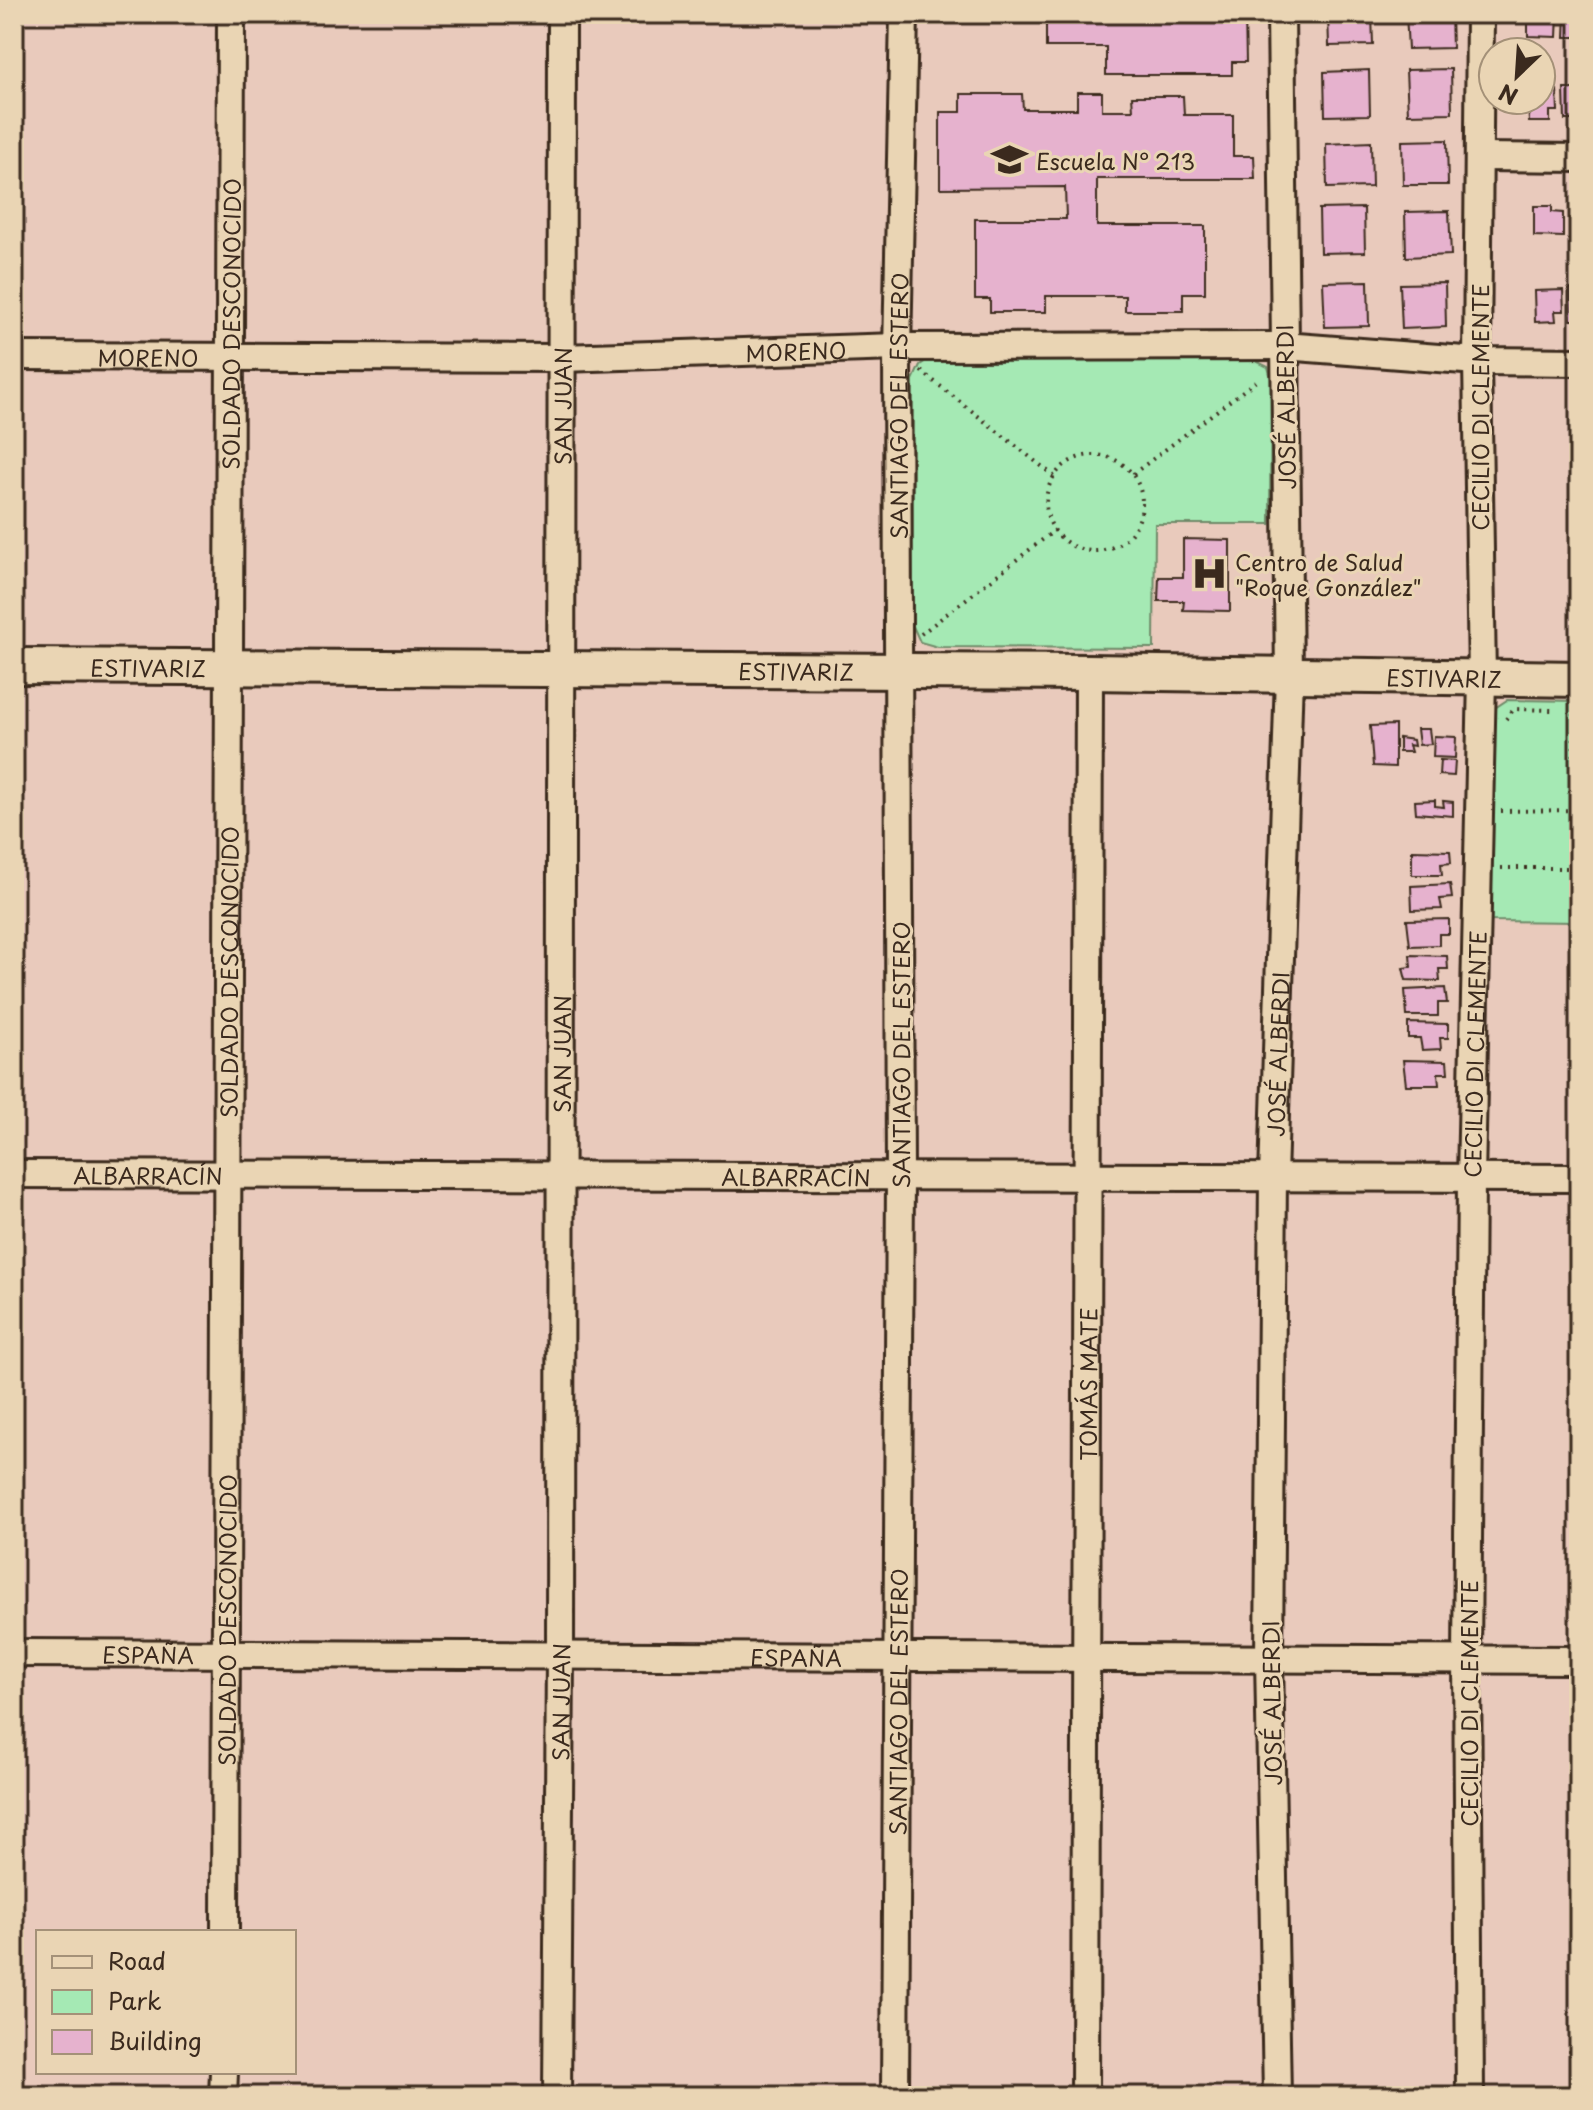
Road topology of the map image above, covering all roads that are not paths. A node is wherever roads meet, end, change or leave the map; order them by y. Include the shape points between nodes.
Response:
1 (231, 14) edge
2 (562, 14) edge
3 (904, 14) edge
4 (1281, 14) edge
5 (1480, 14) edge
6 (1479, 157) junction
7 (1579, 158) edge
8 (897, 350) junction
9 (1284, 353) junction
10 (14, 356) edge
11 (230, 357) junction
12 (562, 358) junction
13 (1477, 361) junction
14 (1579, 362) edge
15 (900, 661) junction
16 (14, 666) edge
17 (229, 667) junction
18 (562, 670) junction
19 (1089, 672) junction
20 (1289, 675) junction
21 (1482, 678) junction
22 (1577, 700) edge
23 (14, 1174) edge
24 (228, 1175) junction
25 (561, 1176) junction
26 (900, 1176) junction
27 (1087, 1176) junction
28 (1273, 1177) junction
29 (1471, 1178) junction
30 (1579, 1178) edge
31 (14, 1653) edge
32 (227, 1654) junction
33 (560, 1655) junction
34 (899, 1657) junction
35 (1086, 1658) junction
36 (1269, 1658) junction
37 (1467, 1659) junction
38 (1579, 1660) edge
39 (225, 1930) edge
40 (224, 2074) edge
41 (223, 2096) edge
42 (557, 2096) edge
43 (895, 2096) edge
44 (1085, 2096) edge
45 (1277, 2096) edge
46 (1470, 2096) edge

1 - 11 street, SOLDADO DESCONOCIDO
2 - 12 street, SAN JUAN
3 - 8 street, SANTIAGO DEL ESTERO
4 - 9 street, JOSÉ ALBERDI
5 - 6 street, CECILIO DI CLEMENTE
6 - 7 street
6 - 13 street, CECILIO DI CLEMENTE
8 - 9 street, MORENO
8 - 12 street, MORENO
8 - 15 street, SANTIAGO DEL ESTERO
9 - 13 street, MORENO
9 - 20 street, JOSÉ ALBERDI
10 - 11 street, MORENO
11 - 12 street, MORENO
11 - 17 street, SOLDADO DESCONOCIDO
12 - 18 street, SAN JUAN
13 - 14 street, MORENO
13 - 21 street, CECILIO DI CLEMENTE
15 - 18 street, ESTIVARIZ
15 - 19 street, ESTIVARIZ
15 - 26 street, SANTIAGO DEL ESTERO
16 - 17 street, ESTIVARIZ
17 - 18 street, ESTIVARIZ
17 - 24 street, SOLDADO DESCONOCIDO
18 - 25 street, SAN JUAN
19 - 20 street, ESTIVARIZ
19 - 27 street, TOMÁS MATE
20 - 21 street, ESTIVARIZ
20 - 28 street, JOSÉ ALBERDI
21 - 22 street, ESTIVARIZ
21 - 29 street, CECILIO DI CLEMENTE
23 - 24 street, ALBARRACÍN
24 - 25 street, ALBARRACÍN
24 - 32 street, SOLDADO DESCONOCIDO
25 - 26 street, ALBARRACÍN
25 - 33 street, SAN JUAN
26 - 27 street, ALBARRACÍN
26 - 34 street, SANTIAGO DEL ESTERO
27 - 28 street, ALBARRACÍN
27 - 35 street, TOMÁS MATE
28 - 29 street, ALBARRACÍN
28 - 36 street, JOSÉ ALBERDI
29 - 30 street, ALBARRACÍN
29 - 37 street, CECILIO DI CLEMENTE
31 - 32 street, ESPAÑA
32 - 33 street, ESPAÑA
32 - 39 street, SOLDADO DESCONOCIDO
33 - 34 street, ESPAÑA
33 - 42 street, SAN JUAN
34 - 35 street, ESPAÑA
34 - 43 street, SANTIAGO DEL ESTERO
35 - 36 street, ESPAÑA
35 - 44 street, TOMÁS MATE
36 - 37 street, ESPAÑA
36 - 45 street, JOSÉ ALBERDI
37 - 38 street, ESPAÑA
37 - 46 street, CECILIO DI CLEMENTE
40 - 41 street

